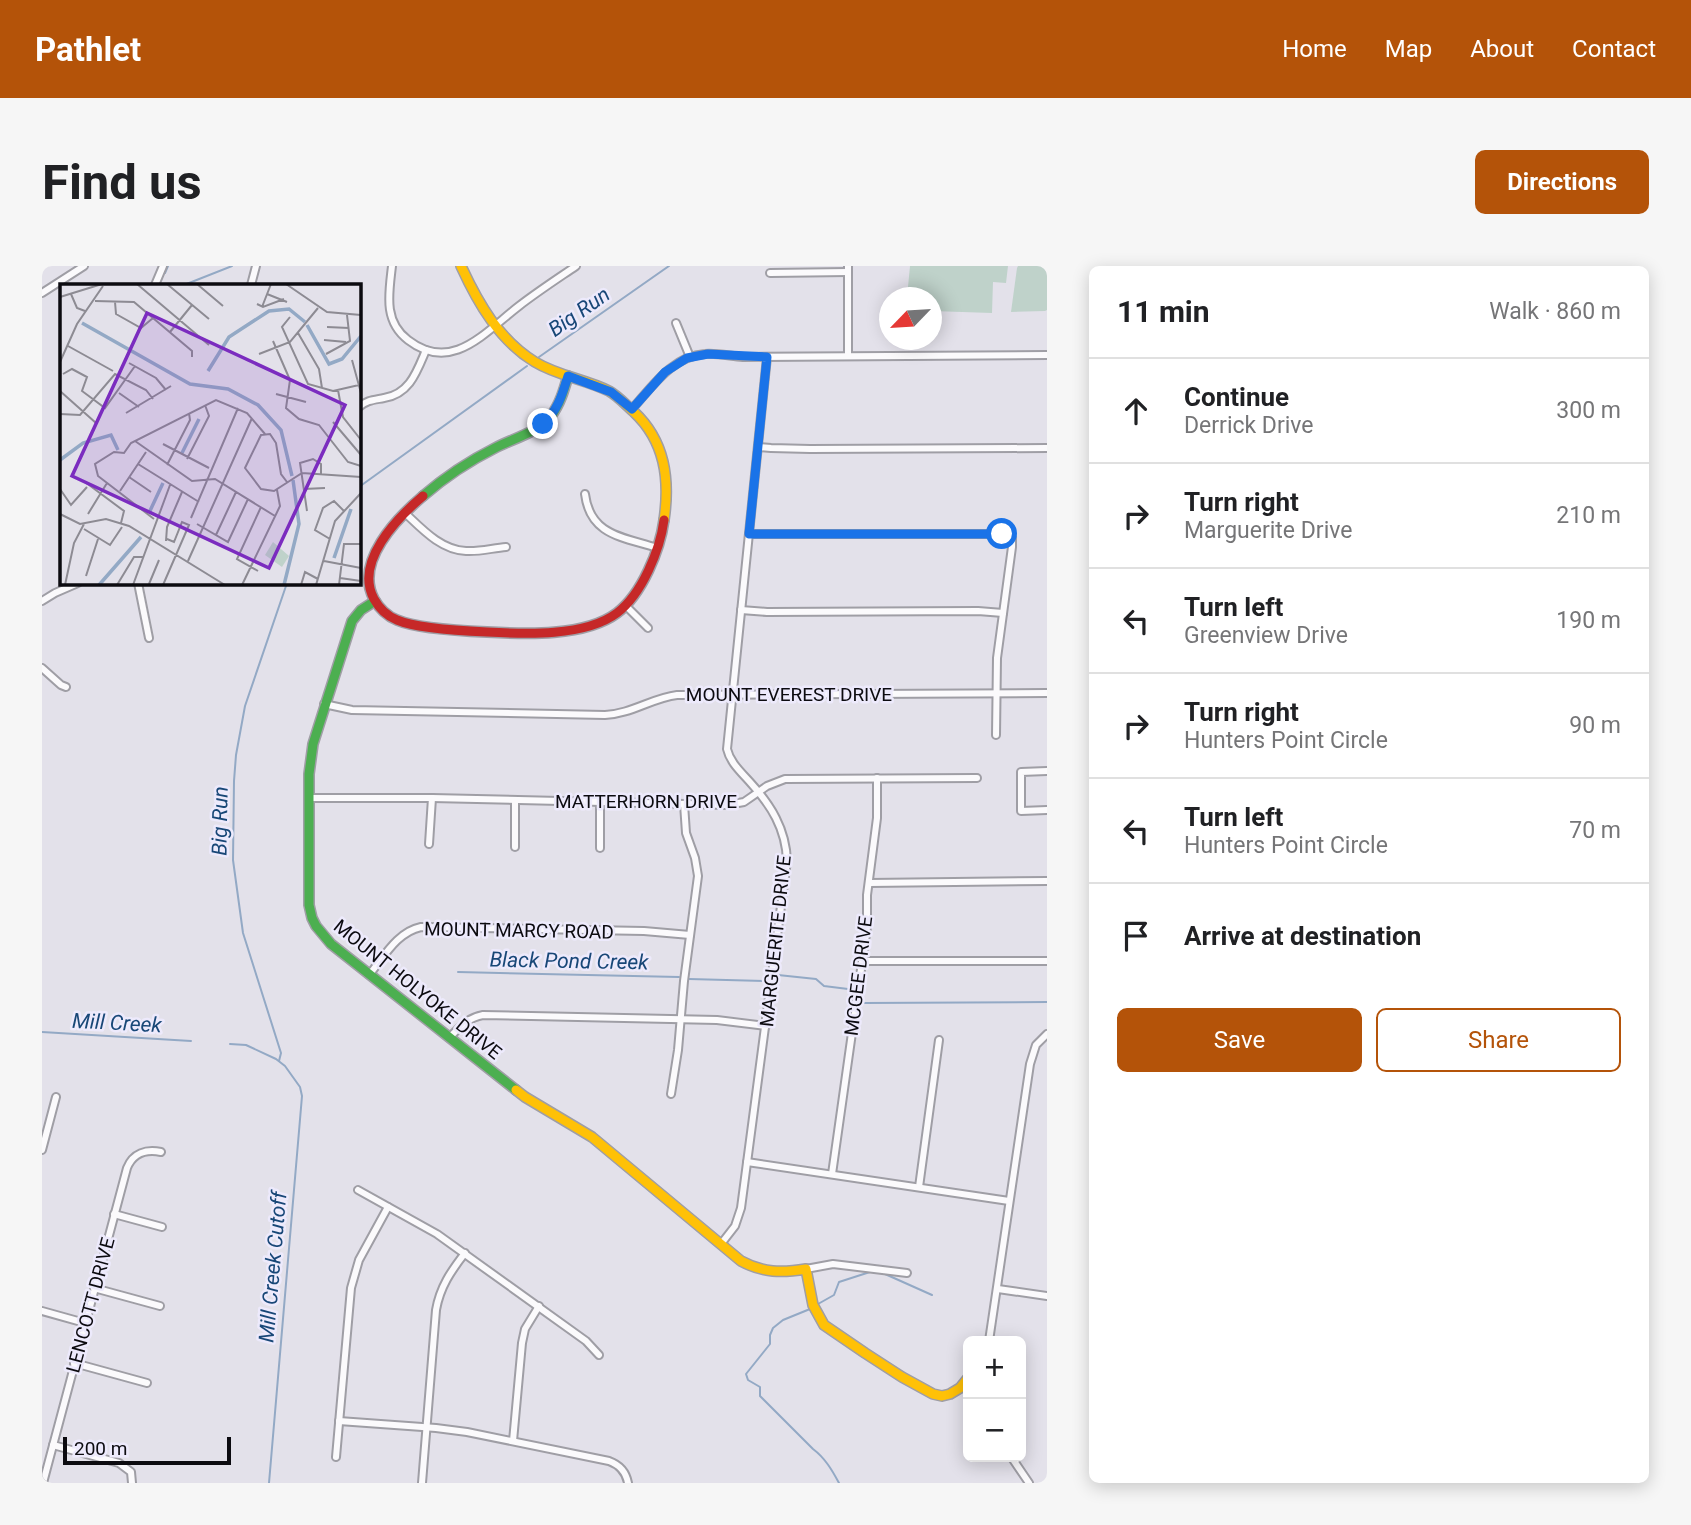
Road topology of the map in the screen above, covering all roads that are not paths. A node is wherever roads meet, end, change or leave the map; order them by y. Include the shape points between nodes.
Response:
1 (84, 266) edge
2 (163, 266) edge
3 (257, 266) edge
4 (392, 266) edge
5 (461, 266) edge
6 (558, 266) edge
7 (576, 266) edge
8 (848, 269) edge
9 (770, 273) dead end
10 (563, 274) junction
11 (42, 283) edge
12 (155, 284) edge
13 (251, 284) edge
14 (44, 292) edge
15 (676, 323) dead end
16 (494, 326) junction
17 (426, 351) junction
18 (1047, 355) edge
19 (848, 356) junction
20 (690, 357) junction
21 (767, 357) junction
22 (568, 376) junction
23 (360, 406) edge
24 (632, 409) junction
25 (759, 447) junction
26 (1047, 448) edge
27 (585, 494) dead end
28 (405, 513) junction
29 (749, 534) junction
30 (506, 547) dead end
31 (657, 548) junction
32 (76, 584) edge
33 (138, 584) edge
34 (42, 601) edge
35 (375, 601) junction
36 (625, 606) junction
37 (741, 610) junction
38 (1003, 613) junction
39 (648, 628) dead end
40 (149, 638) dead end
41 (42, 668) edge
42 (66, 687) dead end
43 (996, 693) junction
44 (1047, 693) edge
45 (732, 694) junction
46 (324, 704) junction
47 (996, 735) dead end
48 (1047, 771) edge
49 (877, 778) junction
50 (977, 778) dead end
51 (759, 792) junction
52 (308, 798) junction
53 (432, 799) junction
54 (515, 800) junction
55 (600, 802) junction
56 (684, 804) junction
57 (1047, 810) edge
58 (429, 844) dead end
59 (514, 847) dead end
60 (600, 848) dead end
61 (1047, 881) edge
62 (869, 883) junction
63 (690, 935) junction
64 (862, 961) junction
65 (1047, 961) edge
66 (369, 975) junction
67 (681, 1019) junction
68 (766, 1026) junction
69 (1047, 1034) edge
70 (449, 1038) junction
71 (939, 1040) dead end
72 (671, 1094) dead end
73 (56, 1097) dead end
74 (42, 1150) edge
75 (161, 1152) dead end
76 (747, 1162) junction
77 (832, 1174) junction
78 (919, 1187) junction
79 (358, 1190) dead end
80 (1009, 1200) junction
81 (388, 1207) junction
82 (114, 1214) junction
83 (162, 1227) dead end
84 (721, 1244) junction
85 (465, 1253) junction
86 (806, 1269) junction
87 (907, 1273) dead end
88 (94, 1288) junction
89 (998, 1289) junction
90 (1047, 1296) edge
91 (160, 1306) dead end
92 (539, 1306) junction
93 (42, 1311) edge
94 (85, 1323) junction
95 (990, 1336) edge
96 (599, 1355) dead end
97 (74, 1363) junction
98 (147, 1383) dead end
99 (963, 1384) edge
100 (339, 1421) junction
101 (427, 1428) junction
102 (513, 1441) junction
103 (53, 1446) junction
104 (336, 1457) dead end
105 (1015, 1462) edge
106 (43, 1483) edge
107 (132, 1483) edge
108 (422, 1483) edge
109 (628, 1483) edge
110 (1029, 1483) edge

1 - 14 street
2 - 12 street
3 - 13 street
4 - 17 street via 388,299 392,321 402,335
5 - 16 street
6 - 10 street
7 - 10 street
8 - 9 street
8 - 19 street
10 - 16 street
11 - 14 street
15 - 20 street
16 - 17 street via 462,349
16 - 22 street via 535,362
17 - 23 street via 411,383 401,392
18 - 19 street
19 - 21 street
20 - 21 street
20 - 24 street via 665,372
21 - 25 street, MARGUERITE DRIVE
22 - 24 street via 611,392
22 - 28 street via 559,404 543,424 462,466
24 - 31 street via 656,437 667,469 668,492
25 - 26 street
25 - 29 street, MARGUERITE DRIVE
27 - 31 street via 589,514 599,526
28 - 30 street via 429,536 456,549
28 - 35 street via 372,559 369,585
29 - 37 street, MARGUERITE DRIVE
29 - 38 street via 1011,536
31 - 36 street
32 - 34 street
33 - 40 street
35 - 36 street via 394,619 409,624 481,632 583,627
35 - 46 street, MOUNT HOLYOKE DRIVE via 352,621
36 - 39 street
37 - 38 street
37 - 45 street, MARGUERITE DRIVE
38 - 43 street
41 - 42 street
43 - 44 street, MOUNT EVEREST DRIVE
43 - 45 street, MOUNT EVEREST DRIVE
43 - 47 street
45 - 46 street, MOUNT EVEREST DRIVE via 667,696 631,711 605,715 352,709
45 - 51 street, MARGUERITE DRIVE via 728,754
46 - 52 street, MOUNT HOLYOKE DRIVE via 311,751
48 - 57 street via 1021,772 1021,811
49 - 50 street, MATTERHORN DRIVE
49 - 51 street, MATTERHORN DRIVE via 785,779
49 - 62 street, MCGEE DRIVE
51 - 56 street, MATTERHORN DRIVE via 737,804
51 - 68 street, MARGUERITE DRIVE via 779,823 787,861
52 - 53 street, MATTERHORN DRIVE
52 - 66 street, MOUNT HOLYOKE DRIVE via 312,919 323,937
53 - 54 street, MATTERHORN DRIVE
53 - 58 street
54 - 55 street, MATTERHORN DRIVE
54 - 59 street
55 - 56 street, MATTERHORN DRIVE
55 - 60 street
56 - 63 street via 686,832 698,871
61 - 62 street
62 - 64 street, MCGEE DRIVE
63 - 66 street, MOUNT MARCY ROAD via 421,927 398,939
63 - 67 street
64 - 65 street
64 - 77 street, MCGEE DRIVE
66 - 70 street, MOUNT HOLYOKE DRIVE
67 - 68 street
67 - 70 street via 483,1016 466,1021
67 - 72 street
68 - 76 street, MARGUERITE DRIVE
69 - 80 street via 1031,1056
70 - 84 street, MOUNT HOLYOKE DRIVE via 525,1097 592,1137
71 - 78 street
73 - 74 street
75 - 82 street, LENCOTT DRIVE via 140,1153 131,1159
76 - 77 street
76 - 84 street, MARGUERITE DRIVE via 739,1216
77 - 78 street
78 - 80 street
79 - 81 street
80 - 89 street
81 - 85 street
81 - 100 street via 359,1260 351,1288
82 - 83 street
82 - 88 street, LENCOTT DRIVE
84 - 86 street, MOUNT HOLYOKE DRIVE via 763,1271
85 - 92 street
85 - 101 street via 438,1297
86 - 87 street via 834,1264
86 - 99 street via 810,1297 824,1325 932,1395 958,1391
88 - 91 street
88 - 94 street, LENCOTT DRIVE
89 - 90 street
89 - 95 street
92 - 96 street
92 - 102 street via 522,1343
93 - 94 street
94 - 97 street, LENCOTT DRIVE
97 - 98 street
97 - 103 street, LENCOTT DRIVE
100 - 101 street
100 - 104 street
101 - 102 street
101 - 108 street
102 - 109 street via 609,1461 621,1468
103 - 106 street, LENCOTT DRIVE
103 - 107 street via 119,1463 131,1472
105 - 110 street

